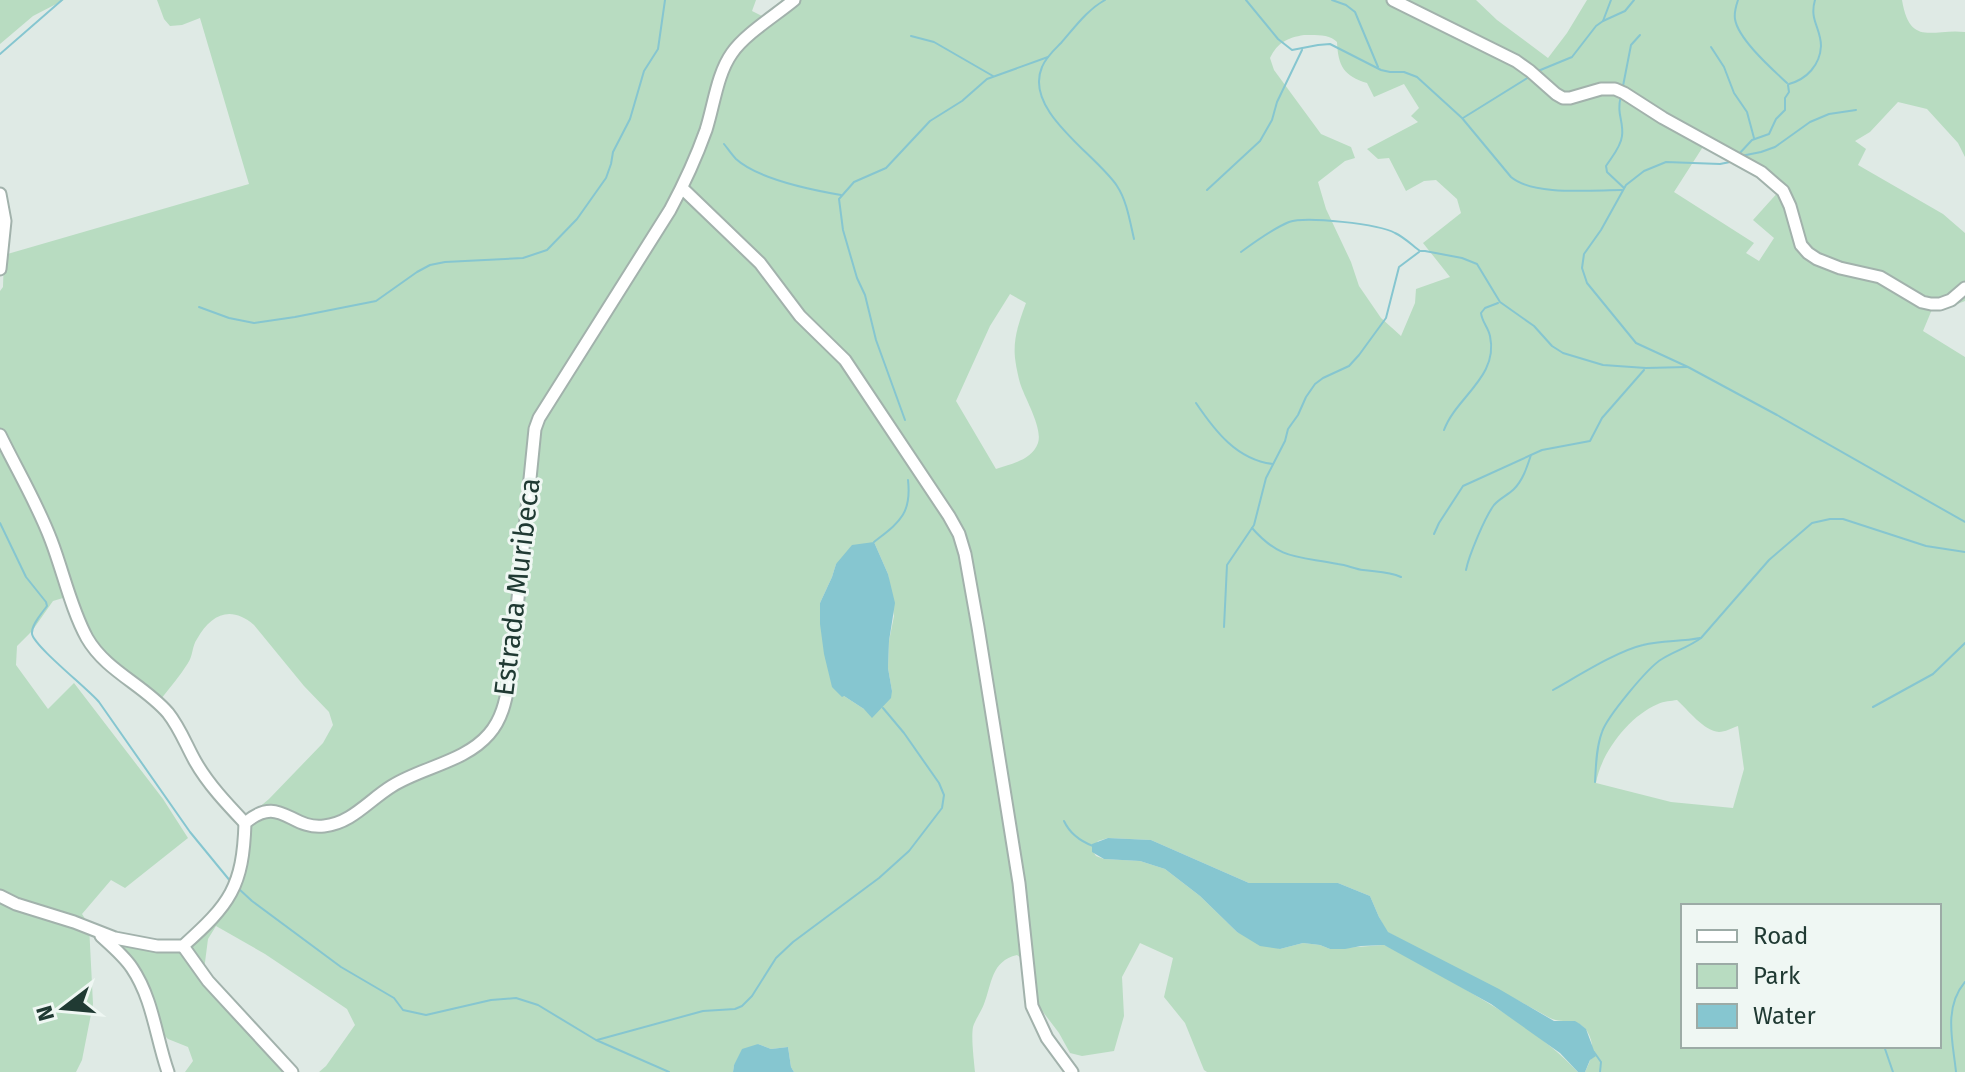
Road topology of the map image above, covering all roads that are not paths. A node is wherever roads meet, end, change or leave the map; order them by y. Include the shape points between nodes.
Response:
1 (794, 0) edge
2 (1393, 0) edge
3 (682, 188) junction
4 (0, 194) edge
5 (0, 269) edge
6 (1965, 288) edge
7 (0, 435) edge
8 (245, 823) junction
9 (0, 896) edge
10 (95, 931) junction
11 (183, 946) junction
12 (168, 1072) edge
13 (292, 1072) edge
14 (1072, 1072) edge

1 - 3 street, Estrada Muribeca via 733,51
2 - 6 street via 1516,61 1563,98 1615,89 1761,172 1783,191 1801,245 1817,259 1880,277 1931,304 1951,300
3 - 8 street, Estrada Muribeca via 535,429 510,678 490,734 466,752 401,780 345,820 316,826 275,811
3 - 14 street via 760,263 800,316 845,360 959,534 1019,883 1032,1006
4 - 5 street via 5,221
7 - 8 street via 51,539 89,641 167,713 204,774
8 - 11 street via 235,888
9 - 10 street
10 - 11 street via 136,944
10 - 12 street via 136,974
11 - 13 street

